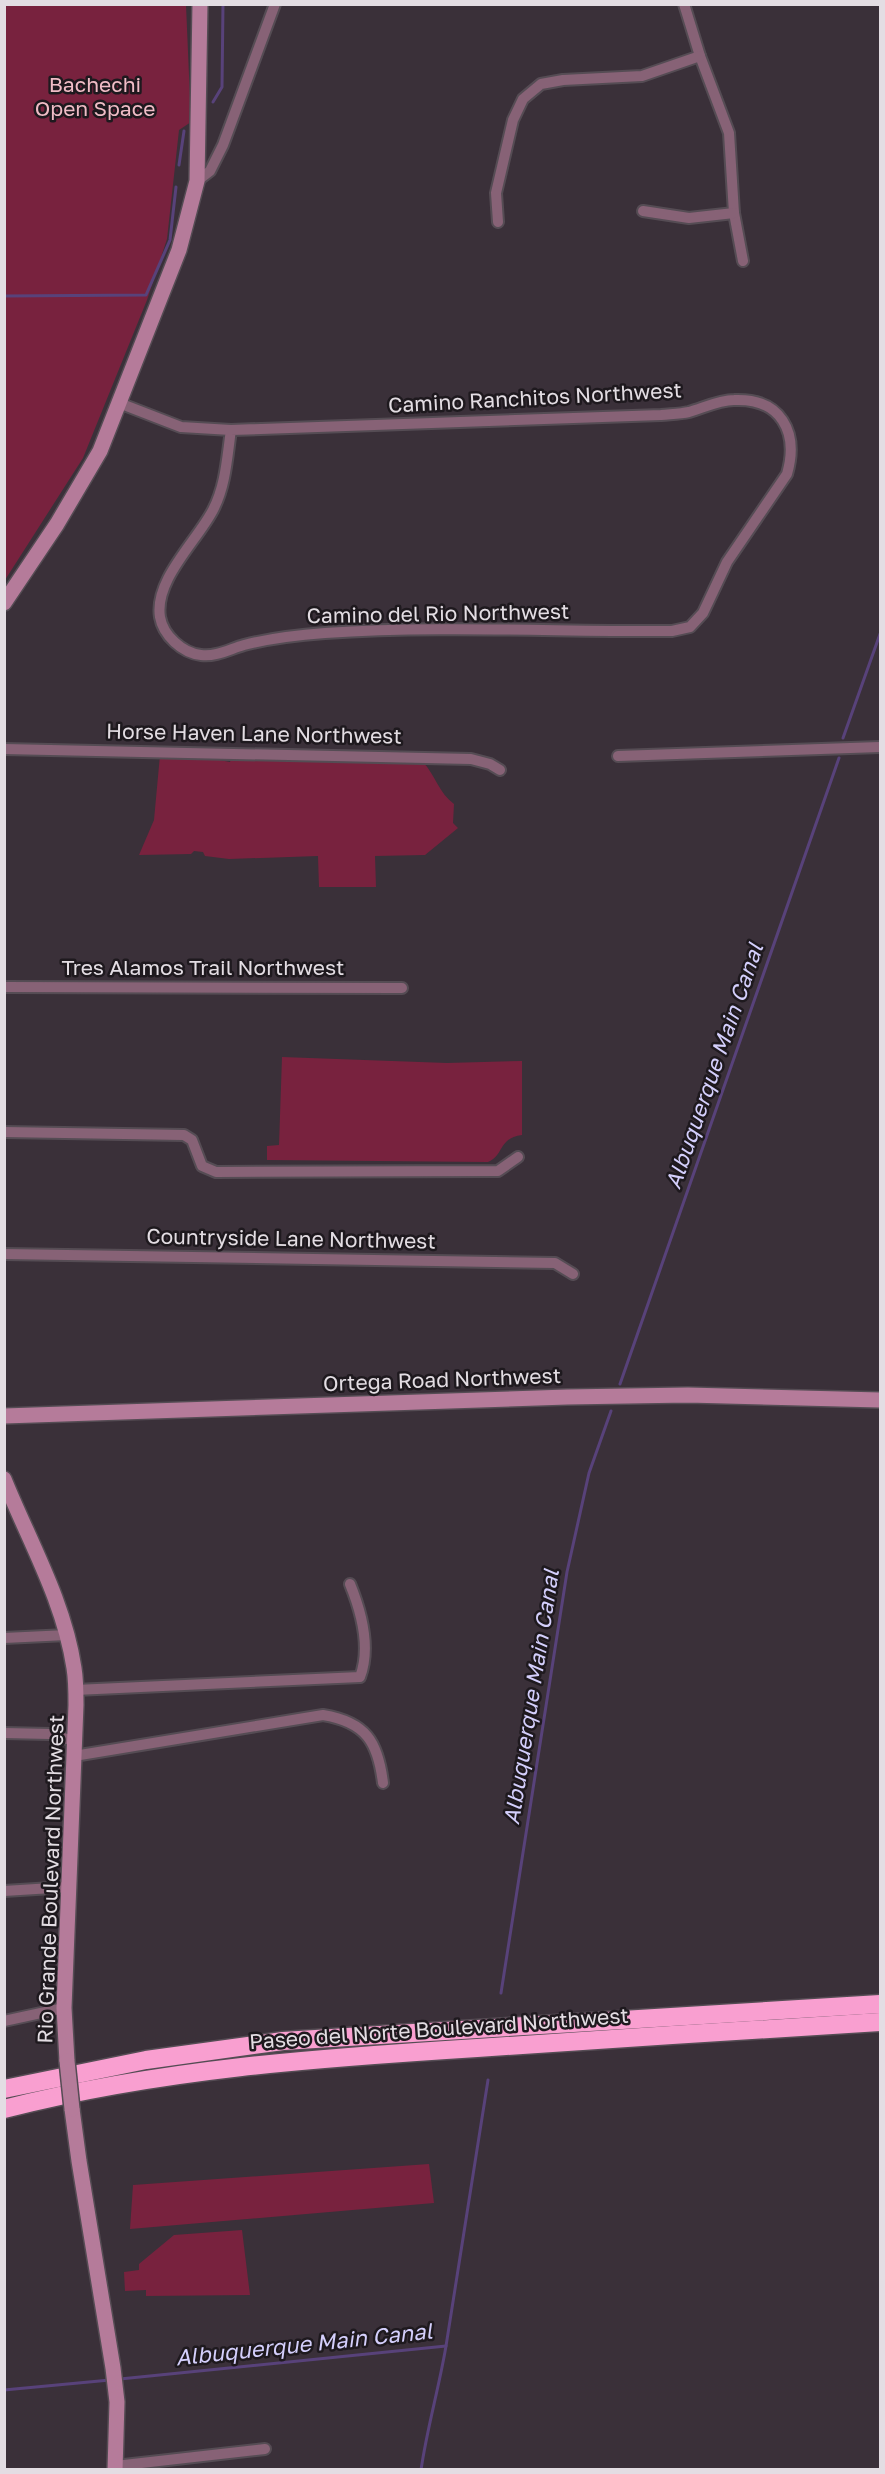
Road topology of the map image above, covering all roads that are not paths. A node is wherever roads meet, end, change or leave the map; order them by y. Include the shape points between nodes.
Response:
1 (200, 4) edge
2 (275, 4) edge
3 (684, 4) edge
4 (700, 56) junction
5 (197, 181) junction
6 (643, 211) dead end
7 (734, 213) junction
8 (498, 222) dead end
9 (742, 261) dead end
10 (119, 403) junction
11 (231, 430) junction
12 (4, 603) edge
13 (690, 627) joint
14 (880, 747) edge
15 (4, 748) edge
16 (618, 756) dead end
17 (500, 770) dead end
18 (4, 987) edge
19 (402, 988) dead end
20 (4, 1132) edge
21 (518, 1157) dead end
22 (4, 1254) edge
23 (573, 1274) dead end
24 (880, 1400) edge
25 (4, 1416) edge
26 (4, 1479) edge
27 (350, 1584) dead end
28 (67, 1635) junction
29 (4, 1638) edge
30 (75, 1690) junction
31 (4, 1733) edge
32 (74, 1748) junction
33 (383, 1783) dead end
34 (68, 1887) junction
35 (4, 1891) edge
36 (880, 2004) edge
37 (64, 2008) junction
38 (4, 2020) edge
39 (880, 2022) edge
40 (4, 2089) edge
41 (4, 2109) edge
42 (265, 2449) dead end
43 (115, 2468) edge

1 - 5 street
2 - 5 street via 223,145 210,171
3 - 4 street
4 - 7 street via 729,133
4 - 8 street via 642,76 541,84 523,99 513,120 496,193
5 - 10 street via 179,250
6 - 7 street via 689,218
7 - 9 street
10 - 11 street, Camino Ranchitos Northwest via 181,427
10 - 12 street via 100,451
11 - 13 street, Camino del Rio Northwest via 224,482 213,509 161,597 160,618 167,635 185,650 201,655 226,653 289,636 362,631 672,631
11 - 13 street, Camino Ranchitos Northwest via 662,415 731,399 766,406 788,426 792,458 788,474 727,562 703,613
14 - 16 street
15 - 17 street, Horse Haven Lane Northwest via 471,759
18 - 19 street, Tres Alamos Trail Northwest
20 - 21 street via 184,1135 192,1140 202,1167 216,1172 498,1171
22 - 23 street, Countryside Lane Northwest via 555,1263
24 - 25 street, Ortega Road Northwest via 567,1396
26 - 28 street, Rio Grande Boulevard Northwest
27 - 30 street via 358,1603 364,1640 360,1677
28 - 29 street
28 - 30 street, Rio Grande Boulevard Northwest
30 - 32 street, Rio Grande Boulevard Northwest
31 - 32 street via 50,1734
32 - 33 street via 323,1715 345,1719 365,1734 380,1760
32 - 34 street, Rio Grande Boulevard Northwest
34 - 35 street
34 - 37 street, Rio Grande Boulevard Northwest
36 - 40 highway, Paseo del Norte Boulevard Northwest via 283,2041 146,2060
37 - 38 street
37 - 43 street, Rio Grande Boulevard Northwest, bridge via 72,2109 117,2402
39 - 41 highway, Paseo del Norte Boulevard Northwest via 291,2061 146,2079
42 - 43 street

